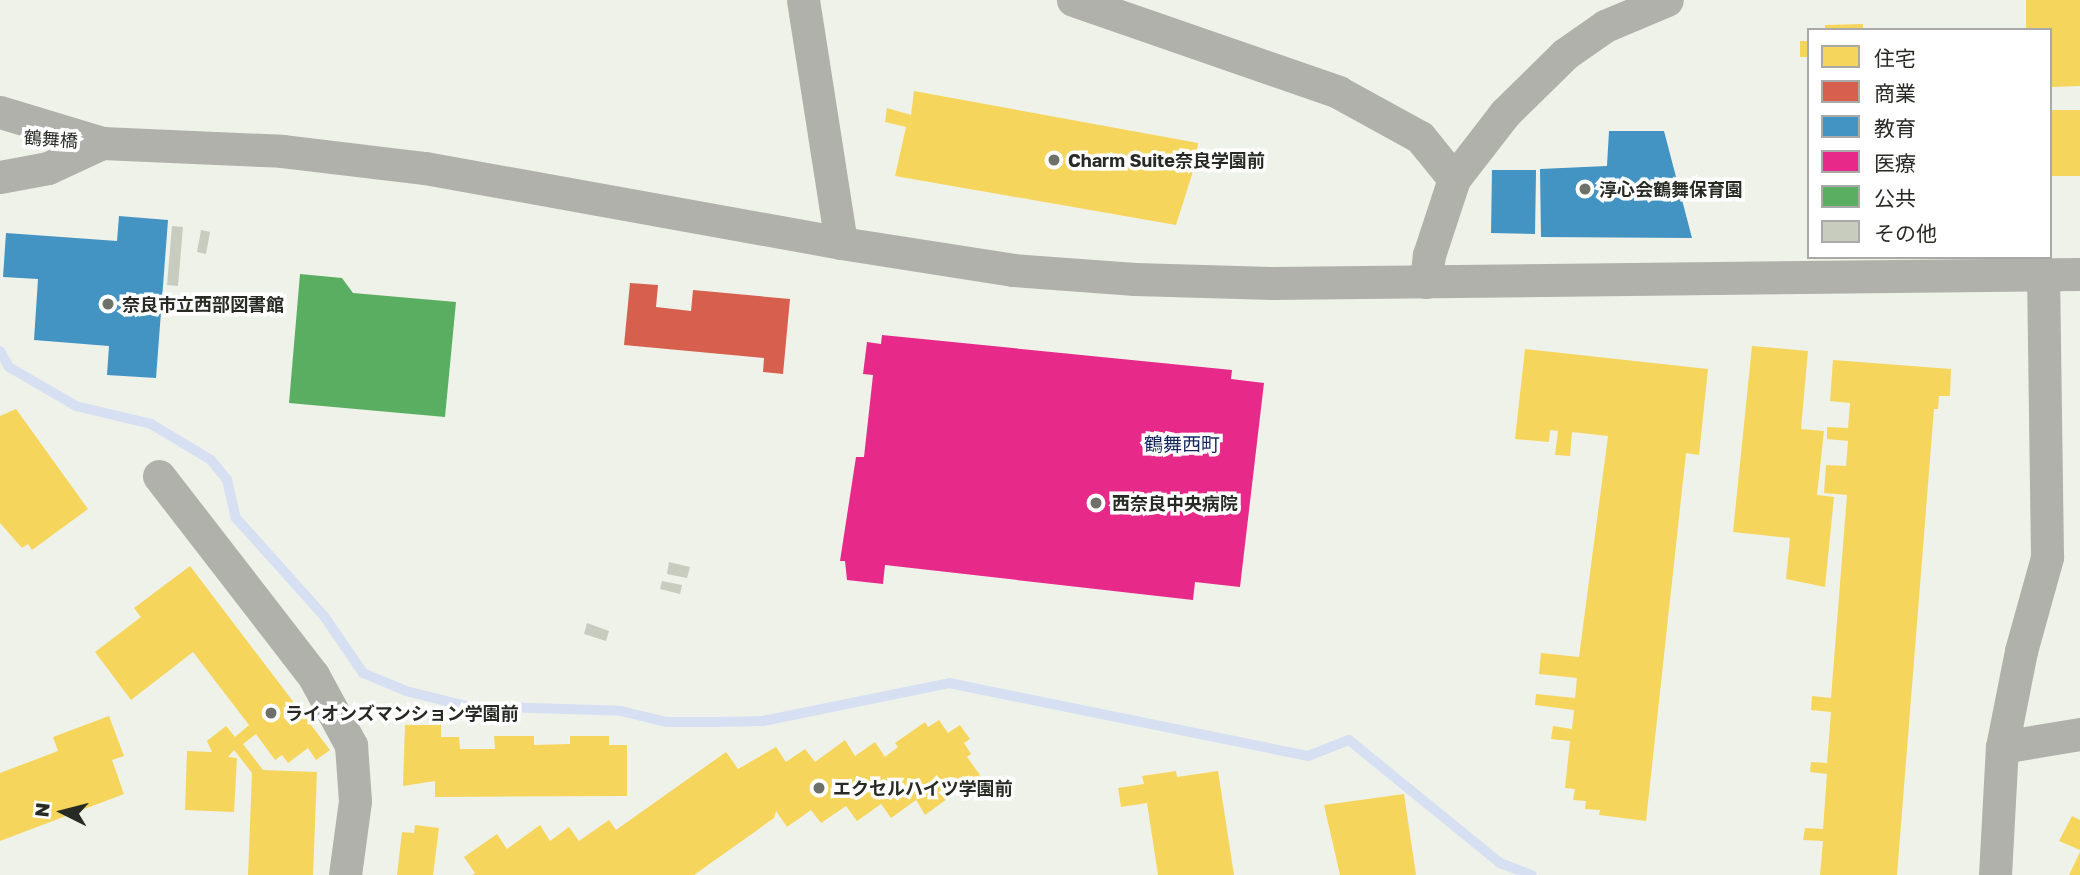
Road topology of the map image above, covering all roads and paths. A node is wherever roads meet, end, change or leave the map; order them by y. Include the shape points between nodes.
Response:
1 (803, 0) edge
2 (1073, 0) edge
3 (1667, 0) edge
4 (0, 112) edge
5 (0, 136) edge
6 (102, 142) junction
7 (0, 177) edge
8 (1454, 179) junction
9 (841, 243) junction
10 (2043, 274) junction
11 (2080, 274) edge
12 (1426, 282) junction
13 (159, 476) dead end
14 (2080, 734) edge
15 (2002, 747) junction
16 (345, 875) edge
17 (1995, 875) edge

1 - 9 street
2 - 8 street via 1338,92 1420,137
3 - 8 street via 1605,26 1541,73
4 - 6 street
5 - 6 street, 鶴舞橋
6 - 7 street via 48,168
6 - 9 street via 282,151 425,168
8 - 12 street via 1429,255
9 - 12 street via 1013,270 1135,279
10 - 11 street
10 - 12 street
10 - 15 street via 2047,556 2021,651
13 - 16 street via 313,676 351,745 355,801
14 - 15 street
15 - 17 street

